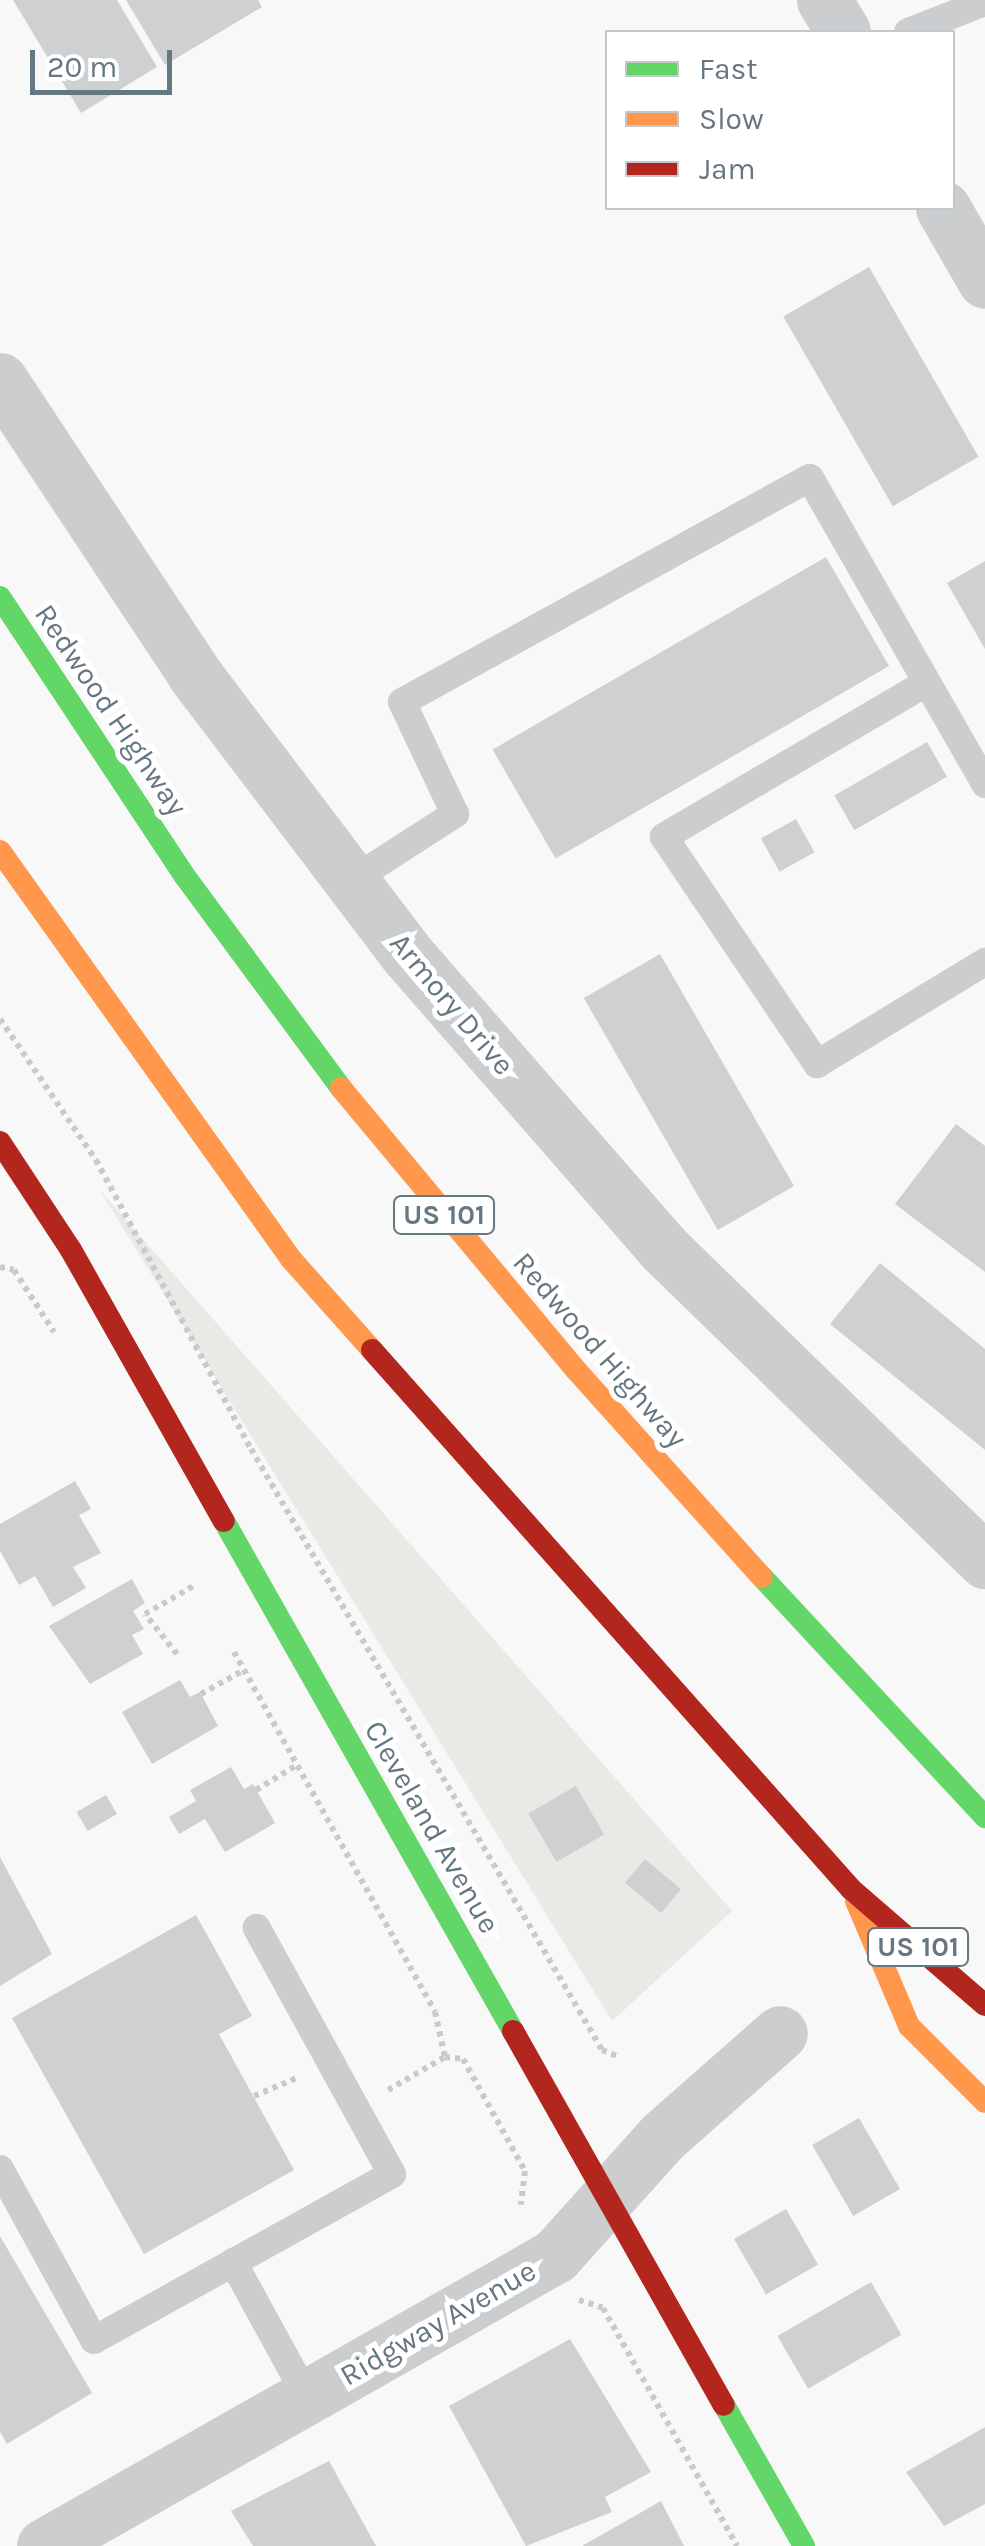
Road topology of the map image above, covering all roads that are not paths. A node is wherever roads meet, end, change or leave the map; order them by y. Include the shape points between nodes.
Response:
1 (824, 0) edge
2 (985, 2) edge
3 (841, 30) edge
4 (913, 30) edge
5 (944, 210) edge
6 (985, 281) edge
7 (0, 380) edge
8 (0, 598) edge
9 (926, 683) junction
10 (985, 784) edge
11 (0, 851) edge
12 (352, 881) junction
13 (985, 962) edge
14 (0, 1142) edge
15 (8, 1171) edge
16 (985, 1561) edge
17 (985, 1813) edge
18 (850, 1889) junction
19 (257, 1928) dead end
20 (985, 2005) edge
21 (780, 2033) dead end
22 (985, 2102) edge
23 (0, 2169) edge
24 (610, 2197) junction
25 (233, 2262) junction
26 (307, 2398) junction
27 (44, 2546) edge
28 (804, 2546) edge

1 - 3 street
2 - 4 lane
5 - 6 street
7 - 12 street, Armory Drive via 195,675
8 - 17 main road, Redwood Highway / US 101 via 184,875 381,1141 576,1370 948,1784
9 - 10 lane
9 - 12 lane via 810,478 402,702 456,814
9 - 13 lane via 664,837 817,1064
11 - 18 main road, US 101 via 291,1258
12 - 16 street, Armory Drive via 404,952 664,1249
14 - 15 main road, Cleveland Avenue
15 - 24 main road, Cleveland Avenue via 71,1250
18 - 20 main road, US 101
18 - 22 main road via 909,2026
19 - 25 lane via 392,2174
21 - 24 street, Ridgway Avenue via 662,2137
23 - 25 lane via 94,2340
24 - 26 street, Ridgway Avenue via 555,2256
24 - 28 main road, Cleveland Avenue
25 - 26 lane
26 - 27 street, Ridgway Avenue

